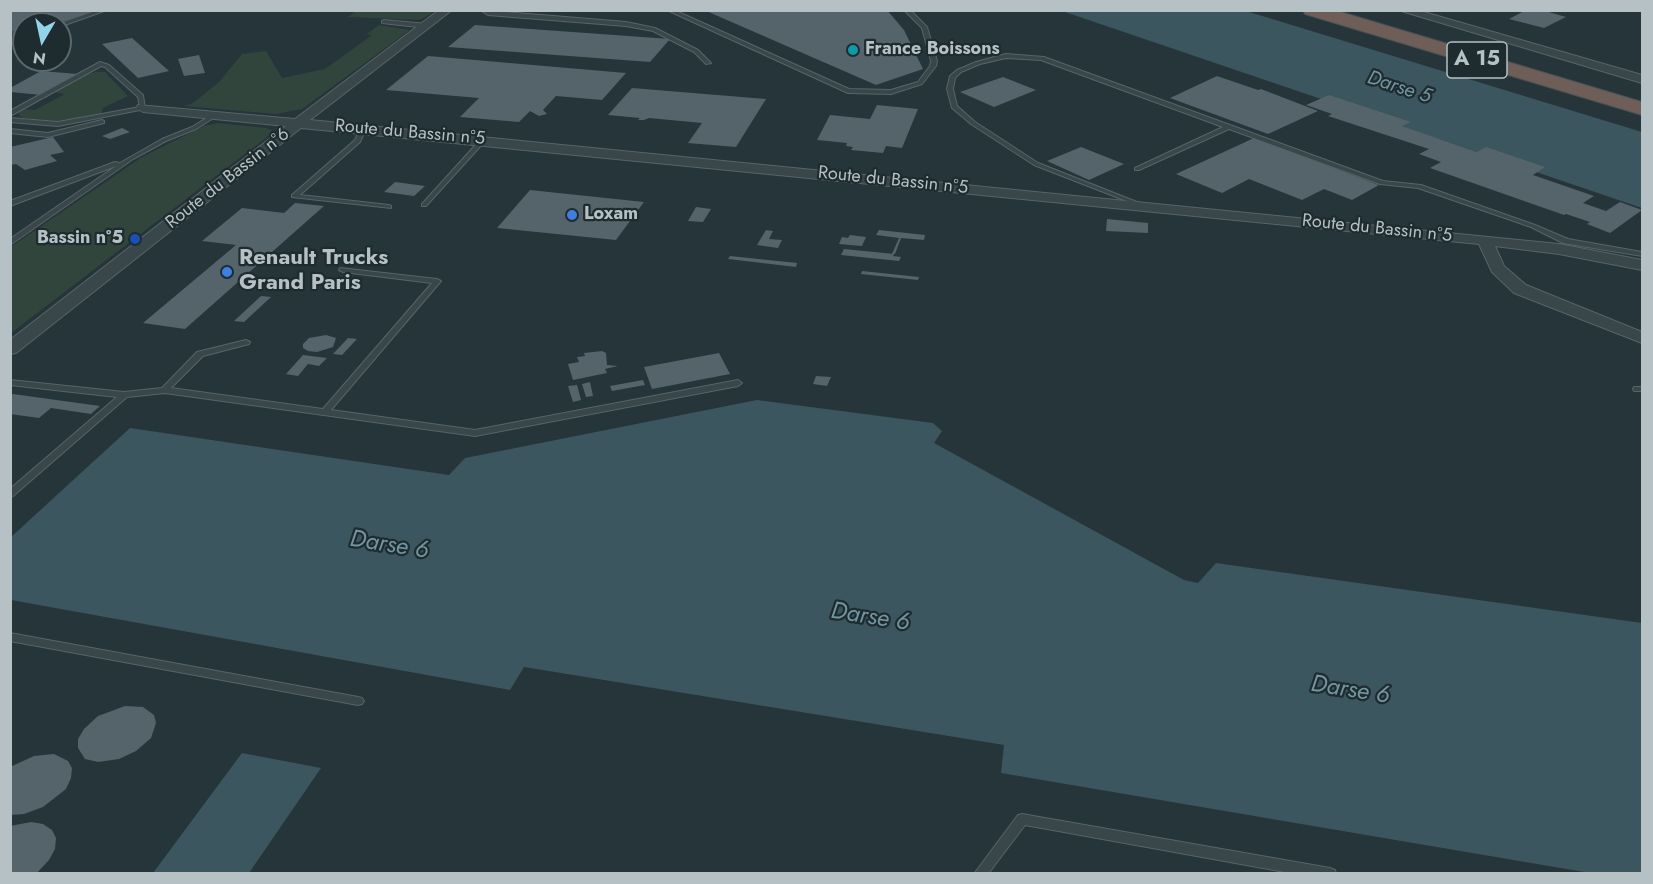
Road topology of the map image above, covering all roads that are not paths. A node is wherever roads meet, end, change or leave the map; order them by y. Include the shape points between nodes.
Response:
1 (105, 10) edge
2 (447, 10) edge
3 (482, 10) edge
4 (669, 10) edge
5 (906, 10) edge
6 (1312, 10) edge
7 (1373, 10) edge
8 (1414, 12) edge
9 (72, 21) edge
10 (384, 22) dead end
11 (427, 26) junction
12 (708, 63) dead end
13 (1642, 79) edge
14 (1642, 89) edge
15 (143, 108) junction
16 (1642, 109) edge
17 (10, 114) edge
18 (213, 116) junction
19 (10, 120) edge
20 (299, 124) junction
21 (1230, 126) junction
22 (363, 128) junction
23 (10, 131) edge
24 (483, 140) junction
25 (130, 158) junction
26 (1137, 169) dead end
27 (10, 204) edge
28 (424, 205) dead end
29 (1144, 206) junction
30 (389, 207) dead end
31 (1486, 240) junction
32 (10, 243) edge
33 (1642, 254) edge
34 (1642, 265) edge
35 (343, 270) dead end
36 (1642, 338) edge
37 (246, 342) dead end
38 (10, 349) edge
39 (10, 382) edge
40 (738, 383) dead end
41 (165, 390) junction
42 (124, 395) junction
43 (324, 412) junction
44 (10, 494) edge
45 (10, 637) edge
46 (358, 701) dead end
47 (980, 873) edge
48 (1330, 873) edge

1 - 9 lane
2 - 11 street, Route du Bassin n°6
3 - 12 lane via 655,30 696,51
4 - 5 lane via 848,91 891,93 920,83 934,61 924,27
6 - 16 highway, A 15
7 - 14 highway, A 15
8 - 13 street
10 - 11 lane
11 - 20 street, Route du Bassin n°6
15 - 17 lane via 141,96 100,64
15 - 18 street, Route du Bassin n°5
15 - 19 lane via 58,124
15 - 23 lane via 62,133
18 - 20 street, Route du Bassin n°5
18 - 25 lane
20 - 22 street, Route du Bassin n°5
20 - 38 street, Route du Bassin n°6
21 - 26 lane
21 - 29 lane via 1042,58 993,58 952,77 954,107 973,123 1036,164
21 - 33 lane via 1382,183 1419,186 1566,241
22 - 24 street, Route du Bassin n°5
22 - 30 lane via 358,141 294,196
24 - 28 lane
24 - 29 street, Route du Bassin n°5
25 - 27 lane
25 - 32 lane
29 - 31 street, Route du Bassin n°5
31 - 34 street, Route du Bassin n°5
31 - 36 street via 1494,264 1504,278 1520,289
35 - 43 lane via 437,281
37 - 41 lane via 200,354
39 - 42 lane
40 - 43 lane via 475,433
41 - 42 lane
41 - 43 lane
42 - 44 lane
45 - 46 lane
47 - 48 lane via 1022,819

